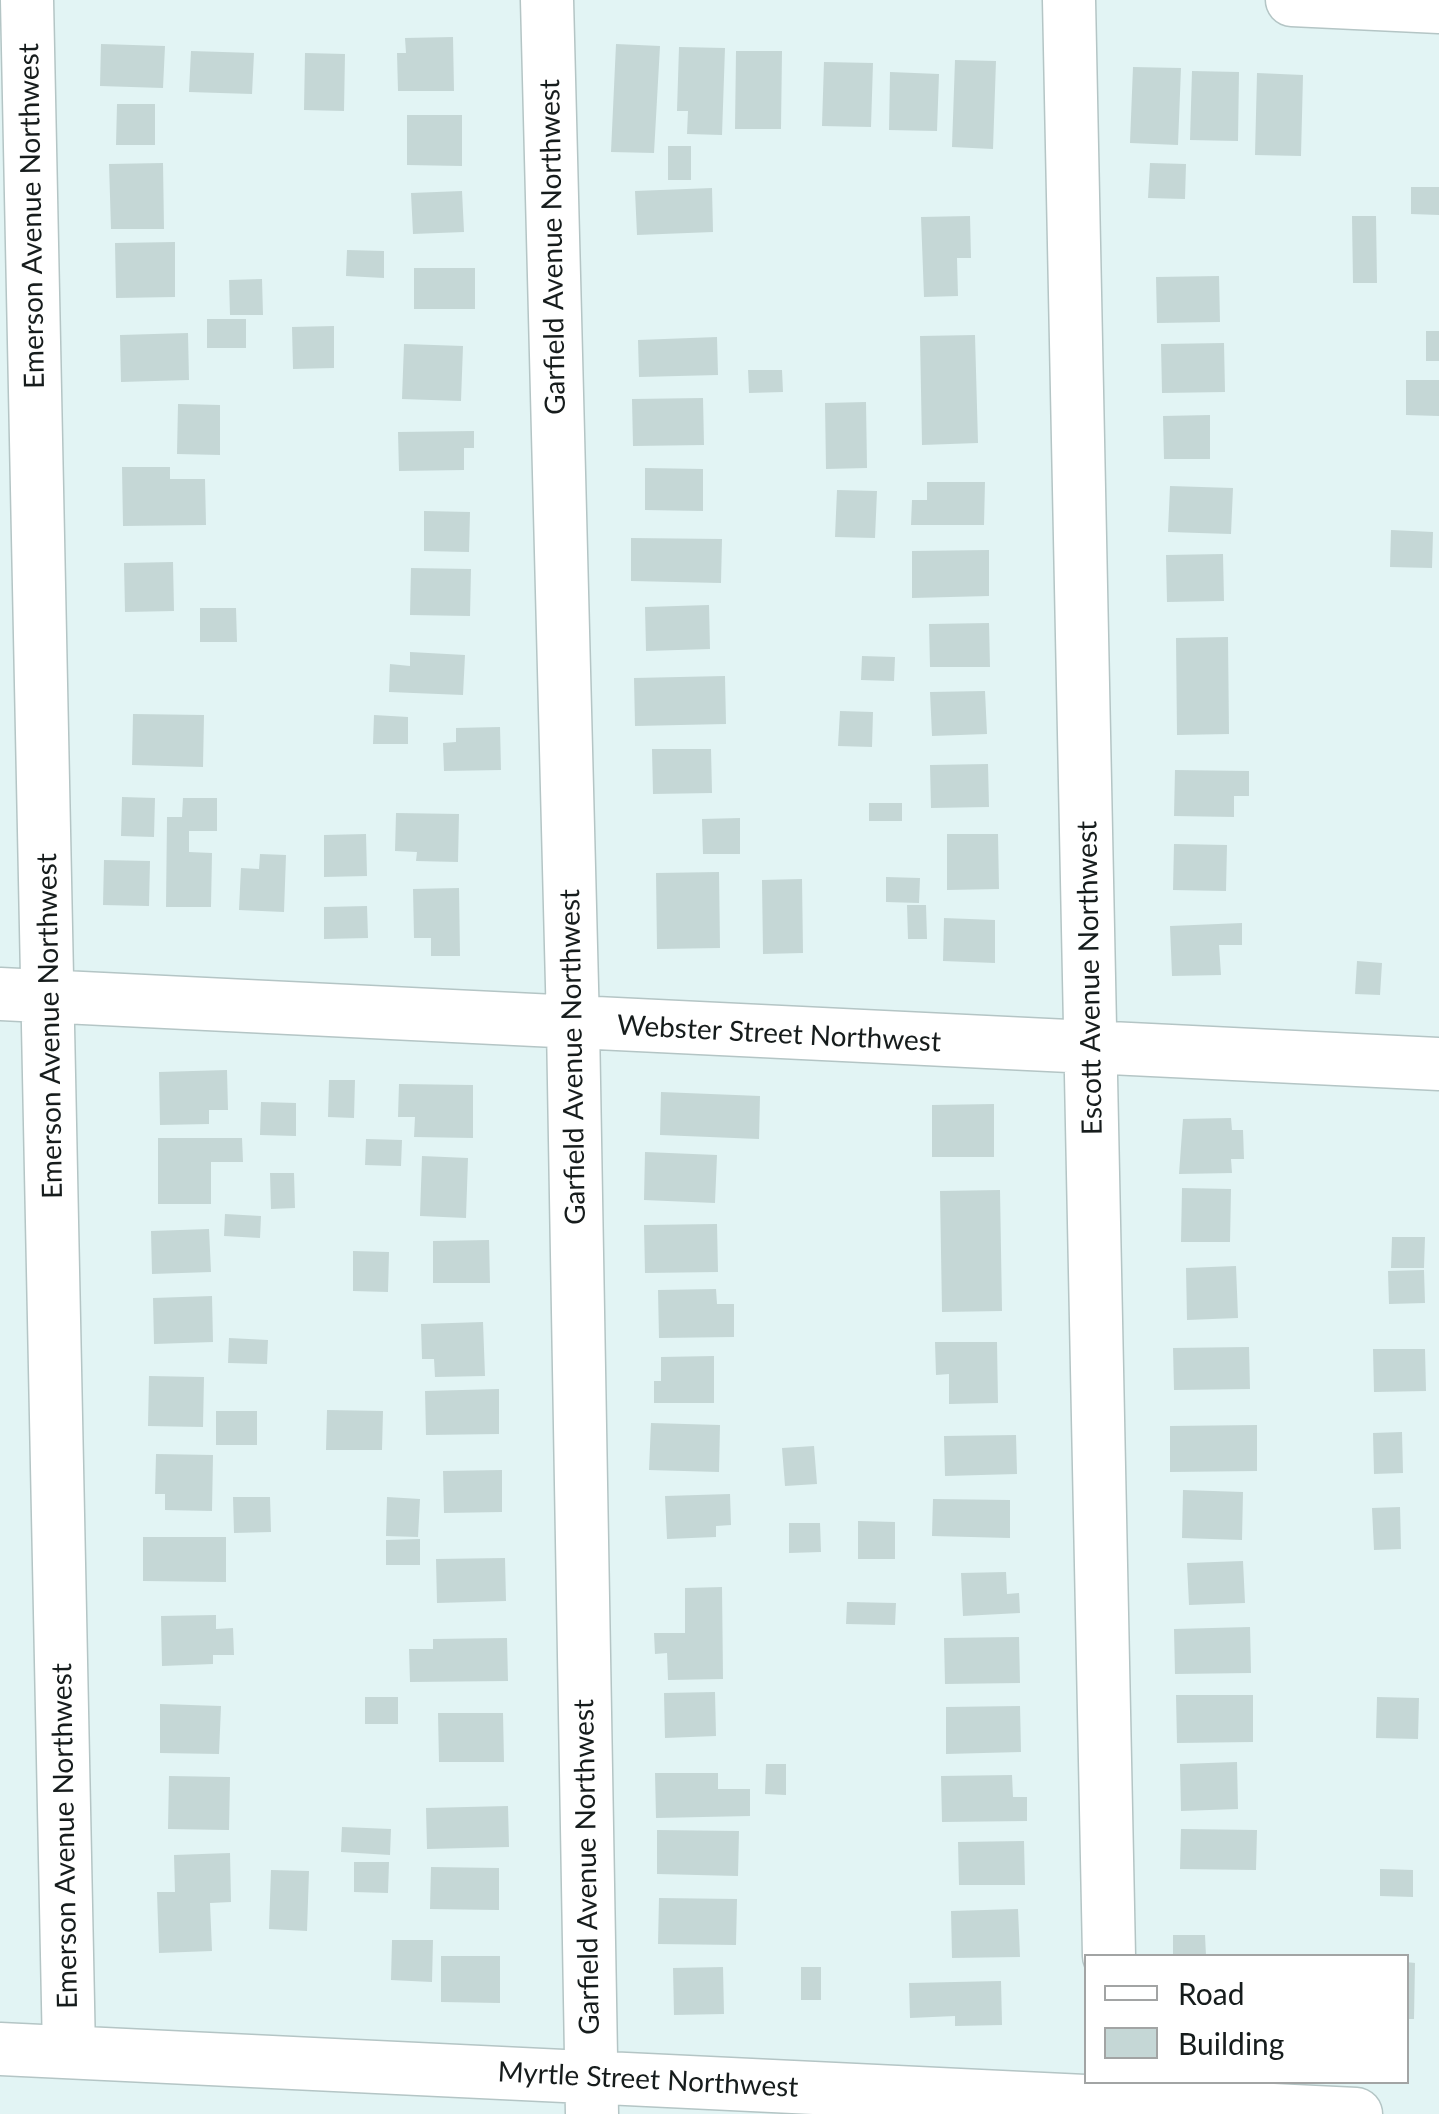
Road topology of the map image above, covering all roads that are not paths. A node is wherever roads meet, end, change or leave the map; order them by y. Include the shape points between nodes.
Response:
1 (27, 0) edge
2 (547, 0) edge
3 (1069, 0) edge
4 (1292, 0) edge
5 (1439, 7) edge
6 (25, 995) edge
7 (573, 1025) junction
8 (1092, 1049) junction
9 (1439, 1064) edge
10 (1109, 1954) edge
11 (0, 2049) edge
12 (69, 2052) junction
13 (1112, 2092) edge
14 (591, 2095) edge
15 (1356, 2114) edge

1 - 6 street, Emerson Avenue Northwest
2 - 7 street, Garfield Avenue Northwest
3 - 8 street, Escott Avenue Northwest
4 - 5 street
6 - 7 street, Webster Street Northwest
6 - 12 street, Emerson Avenue Northwest
7 - 8 street, Webster Street Northwest
7 - 14 street, Garfield Avenue Northwest
8 - 9 street, Webster Street Northwest
8 - 10 street, Escott Avenue Northwest
11 - 12 street, Myrtle Street Northwest
12 - 14 street, Myrtle Street Northwest
13 - 14 street, Myrtle Street Northwest
13 - 15 street, Myrtle Street Northwest

